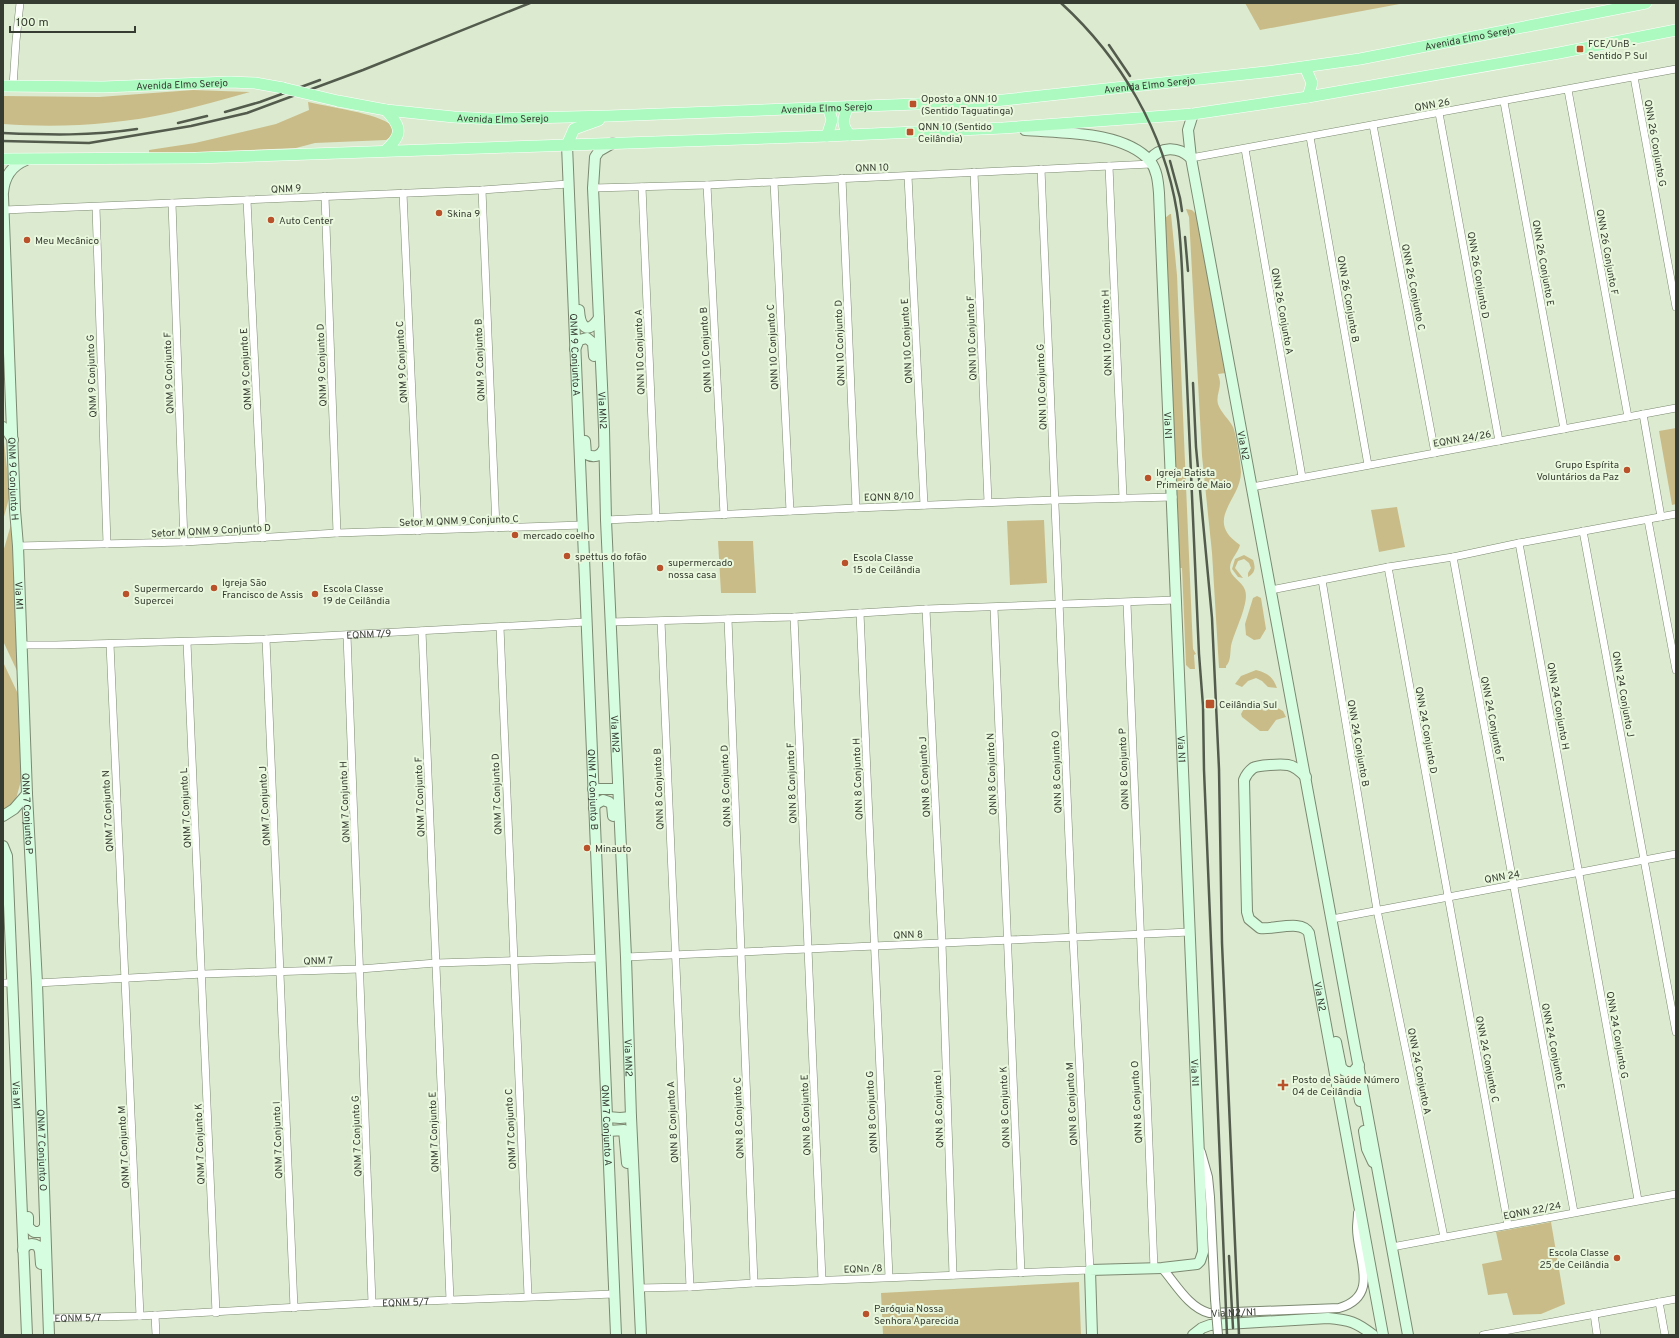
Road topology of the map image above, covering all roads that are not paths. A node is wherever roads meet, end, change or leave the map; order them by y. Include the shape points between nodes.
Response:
1 (20, 3) edge
2 (1646, 3) edge
3 (1676, 30) edge
4 (1305, 67) junction
5 (1676, 69) edge
6 (1634, 77) junction
7 (8, 86) edge
8 (1568, 90) junction
9 (1308, 97) junction
10 (1504, 102) junction
11 (848, 106) junction
12 (828, 107) junction
13 (386, 110) junction
14 (1439, 113) junction
15 (1193, 114) junction
16 (609, 116) junction
17 (1373, 125) junction
18 (1003, 128) junction
19 (850, 135) junction
20 (827, 136) junction
21 (1310, 137) junction
22 (613, 143) junction
23 (567, 145) junction
24 (1245, 149) junction
25 (385, 151) junction
26 (1191, 158) junction
27 (3, 159) edge
28 (26, 160) junction
29 (1150, 162) junction
30 (1109, 166) junction
31 (1041, 169) junction
32 (974, 172) junction
33 (908, 176) junction
34 (842, 178) junction
35 (774, 182) junction
36 (568, 184) junction
37 (707, 185) junction
38 (642, 187) junction
39 (593, 188) junction
40 (482, 190) junction
41 (403, 193) junction
42 (3, 194) edge
43 (325, 196) junction
44 (247, 200) junction
45 (172, 203) junction
46 (96, 207) junction
47 (4, 210) edge
48 (570, 231) junction
49 (4, 247) edge
50 (5, 299) edge
51 (1676, 306) edge
52 (598, 318) junction
53 (575, 348) junction
54 (1676, 408) edge
55 (1643, 414) junction
56 (1628, 417) junction
57 (578, 419) junction
58 (3, 427) edge
59 (604, 429) junction
60 (1564, 429) junction
61 (13, 440) junction
62 (1499, 441) junction
63 (604, 449) junction
64 (1434, 453) junction
65 (1368, 465) junction
66 (1302, 477) junction
67 (1252, 487) junction
68 (1173, 497) junction
69 (1123, 498) junction
70 (1056, 500) junction
71 (988, 502) junction
72 (924, 505) junction
73 (856, 508) junction
74 (790, 511) junction
75 (1676, 514) edge
76 (724, 515) junction
77 (1661, 516) junction
78 (656, 518) junction
79 (606, 520) junction
80 (1648, 520) junction
81 (582, 524) junction
82 (496, 528) junction
83 (418, 531) junction
84 (1583, 531) junction
85 (371, 532) joint
86 (337, 533) junction
87 (263, 538) junction
88 (184, 542) junction
89 (1519, 543) junction
90 (107, 544) junction
91 (18, 546) junction
92 (1453, 557) junction
93 (1388, 567) junction
94 (1322, 580) junction
95 (1271, 590) junction
96 (1176, 600) junction
97 (1127, 603) junction
98 (1060, 605) junction
99 (994, 608) junction
100 (926, 609) junction
101 (860, 613) junction
102 (794, 616) junction
103 (728, 619) junction
104 (661, 621) junction
105 (586, 622) junction
106 (610, 622) junction
107 (500, 627) junction
108 (422, 631) junction
109 (347, 635) junction
110 (266, 639) junction
111 (187, 642) junction
112 (110, 644) junction
113 (21, 645) junction
114 (1676, 670) edge
115 (1306, 777) junction
116 (593, 789) junction
117 (618, 789) junction
118 (27, 794) junction
119 (594, 808) junction
120 (3, 816) edge
121 (3, 846) edge
122 (1676, 854) edge
123 (1644, 860) junction
124 (1579, 872) junction
125 (1513, 884) junction
126 (1447, 896) junction
127 (624, 906) junction
128 (1377, 910) junction
129 (1332, 919) junction
130 (1190, 932) junction
131 (1139, 935) junction
132 (1073, 937) junction
133 (1007, 940) junction
134 (942, 943) junction
135 (874, 946) junction
136 (808, 950) junction
137 (741, 952) junction
138 (675, 955) junction
139 (626, 957) junction
140 (600, 958) junction
141 (513, 960) junction
142 (436, 963) junction
143 (360, 969) junction
144 (281, 972) junction
145 (1316, 972) junction
146 (202, 974) junction
147 (125, 978) junction
148 (8, 983) edge
149 (37, 983) junction
150 (1676, 1032) edge
151 (1359, 1065) junction
152 (1339, 1092) junction
153 (608, 1117) junction
154 (631, 1118) junction
155 (608, 1131) junction
156 (19, 1132) junction
157 (1199, 1145) junction
158 (1380, 1176) junction
159 (1676, 1194) edge
160 (1638, 1200) junction
161 (1359, 1204) junction
162 (1574, 1212) junction
163 (636, 1218) junction
164 (45, 1224) junction
165 (1508, 1225) junction
166 (1444, 1237) junction
167 (1392, 1247) junction
168 (23, 1250) junction
169 (1158, 1268) junction
170 (1090, 1270) junction
171 (1021, 1272) junction
172 (953, 1275) junction
173 (889, 1277) junction
174 (822, 1280) junction
175 (754, 1283) junction
176 (690, 1287) junction
177 (638, 1288) junction
178 (614, 1294) junction
179 (528, 1296) junction
180 (1676, 1299) edge
181 (450, 1300) junction
182 (1659, 1302) junction
183 (372, 1303) junction
184 (294, 1308) junction
185 (216, 1312) junction
186 (1594, 1314) junction
187 (155, 1315) junction
188 (140, 1316) junction
189 (48, 1318) junction
190 (1528, 1326) junction
191 (27, 1335) edge
192 (48, 1335) edge
193 (156, 1335) edge
194 (616, 1335) edge
195 (641, 1335) edge
196 (1092, 1335) edge
197 (1193, 1335) edge
198 (1218, 1335) edge
199 (1373, 1335) edge
200 (1383, 1335) edge
201 (1408, 1335) edge
202 (1483, 1335) edge
203 (1530, 1335) edge
204 (1598, 1335) edge
205 (1665, 1335) edge

1 - 7 street
2 - 4 main road, Avenida Elmo Serejo via 1360,59
3 - 9 main road
4 - 9 main road via 1312,83
4 - 11 main road, Avenida Elmo Serejo via 994,101
5 - 6 street, QNN 26
6 - 8 street, QNN 26
6 - 51 street, QNN 26 Conjunto G
7 - 13 main road, Avenida Elmo Serejo, bridge via 103,87 255,83
8 - 10 street, QNN 26
8 - 56 street, QNN 26 Conjunto F
9 - 15 main road
10 - 14 street, QNN 26
10 - 60 street, QNN 26 Conjunto E
11 - 12 main road, Avenida Elmo Serejo
11 - 19 main road via 844,126
12 - 16 main road, Avenida Elmo Serejo
12 - 20 main road via 832,120
13 - 16 main road, Avenida Elmo Serejo via 492,119
13 - 25 main road via 399,129 396,140
14 - 17 street, QNN 26
14 - 62 street, QNN 26 Conjunto D
15 - 18 main road
15 - 26 main road, Via N2 via 1188,130
16 - 23 main road via 574,129
17 - 21 street, QNN 26
17 - 64 street, QNN 26 Conjunto C
18 - 19 main road
18 - 29 main road via 1101,138 1130,146
19 - 20 main road
20 - 22 main road
21 - 24 street, QNN 26
21 - 65 street, QNN 26 Conjunto B
22 - 23 main road
22 - 39 main road, Via MN2 via 599,151 595,157
23 - 25 main road
23 - 36 main road, QNM 9 Conjunto A
24 - 26 street, QNN 26
24 - 66 street, QNN 26 Conjunto A
25 - 28 main road via 196,158
26 - 29 main road via 1182,151 1171,149 1161,150
26 - 67 main road, Via N2
27 - 28 main road
28 - 42 main road, QNM 9 Conjunto H via 10,172 4,183
29 - 30 street, QNN 10
29 - 68 main road, Via N1 via 1158,179 1159,193
30 - 31 street, QNN 10
30 - 69 street, QNN 10 Conjunto H
31 - 32 street, QNN 10
31 - 70 street, QNN 10 Conjunto G
32 - 33 street, QNN 10
32 - 71 street, QNN 10 Conjunto F
33 - 34 street, QNN 10
33 - 72 street, QNN 10 Conjunto E
34 - 35 street, QNN 10
34 - 73 street, QNN 10 Conjunto D
35 - 37 street, QNN 10
35 - 74 street, QNN 10 Conjunto C
36 - 40 street, QNM 9
36 - 48 main road, QNM 9 Conjunto A
37 - 38 street, QNN 10
37 - 76 street, QNN 10 Conjunto B
38 - 39 street, QNN 10
38 - 78 street, QNN 10 Conjunto A
39 - 52 main road, Via MN2
40 - 41 street, QNM 9
40 - 82 street, QNM 9 Conjunto B
41 - 43 street, QNM 9
41 - 83 street, QNM 9 Conjunto C
42 - 47 main road, QNM 9 Conjunto H
43 - 44 street, QNM 9
43 - 86 street, QNM 9 Conjunto D
44 - 45 street, QNM 9
44 - 87 street, QNM 9 Conjunto E
45 - 46 street, QNM 9
45 - 88 street, QNM 9 Conjunto F
46 - 47 street, QNM 9
46 - 90 street, QNM 9 Conjunto G
47 - 49 main road, QNM 9 Conjunto H
48 - 52 main road via 578,268 580,321 583,326 590,327
48 - 53 main road, QNM 9 Conjunto A
49 - 50 main road, QNM 9 Conjunto H
50 - 61 main road, QNM 9 Conjunto H
52 - 59 main road, Via MN2
53 - 57 main road, QNM 9 Conjunto A
53 - 59 main road via 579,340 585,338 593,343 596,398
54 - 55 street, EQNN 24/26
55 - 56 street, EQNN 24/26
55 - 77 street
56 - 60 street, EQNN 24/26
57 - 63 main road via 584,429 586,454 593,457 602,453
57 - 81 main road, QNM 9 Conjunto A
58 - 61 main road
59 - 63 main road, Via MN2
60 - 62 street, EQNN 24/26
61 - 91 main road, QNM 9 Conjunto H
62 - 64 street, EQNN 24/26
63 - 79 main road, Via MN2
64 - 65 street, EQNN 24/26
65 - 66 street, EQNN 24/26
66 - 67 street, EQNN 24/26
67 - 95 main road, Via N2
68 - 69 street, EQNN 8/10
68 - 96 main road, Via N1
69 - 70 street, EQNN 8/10
70 - 71 street, EQNN 8/10
70 - 98 street, QNN 10 Conjunto G
71 - 72 street, EQNN 8/10
72 - 73 street, EQNN 8/10
73 - 74 street, EQNN 8/10
74 - 76 street, EQNN 8/10
75 - 77 street
76 - 78 street, EQNN 8/10
77 - 80 street
78 - 79 street, EQNN 8/10
79 - 106 main road, Via MN2
80 - 84 street
80 - 114 street
81 - 82 street, Setor M QNM 9 Conjunto C
81 - 105 main road
82 - 83 street, Setor M QNM 9 Conjunto C
83 - 85 street, Setor M QNM 9 Conjunto C
84 - 89 street
84 - 123 street, QNN 24 Conjunto J
85 - 86 street, Setor M QNM 9 Conjunto D
86 - 87 street, Setor M QNM 9 Conjunto D
87 - 88 street, Setor M QNM 9 Conjunto D
88 - 90 street, Setor M QNM 9 Conjunto D
89 - 92 street
89 - 124 street, QNN 24 Conjunto H
90 - 91 street, Setor M QNM 9 Conjunto D
91 - 113 main road, Via M1
92 - 93 street
92 - 125 street, QNN 24 Conjunto F
93 - 94 street
93 - 126 street, QNN 24 Conjunto D
94 - 95 street
94 - 128 street, QNN 24 Conjunto B
95 - 115 main road, Via N2
96 - 97 street
96 - 130 main road, Via N1
97 - 98 street
97 - 131 street, QNN 8 Conjunto P
98 - 99 street
98 - 132 street, QNN 8 Conjunto O
99 - 100 street
99 - 133 street, QNN 8 Conjunto N
100 - 101 street
100 - 134 street, QNN 8 Conjunto J
101 - 102 street
101 - 135 street, QNN 8 Conjunto H
102 - 103 street
102 - 136 street, QNN 8 Conjunto F
103 - 104 street
103 - 137 street, QNN 8 Conjunto D
104 - 106 street
104 - 138 street, QNN 8 Conjunto B
105 - 107 street, EQNM 7/9
105 - 116 main road, QNM 7 Conjunto B
106 - 117 main road, Via MN2
107 - 108 street, EQNM 7/9
107 - 141 street, QNM 7 Conjunto D
108 - 109 street, EQNM 7/9
108 - 142 street, QNM 7 Conjunto F
109 - 110 street, EQNM 7/9
109 - 143 street, QNM 7 Conjunto H
110 - 111 street, EQNM 7/9
110 - 144 street, QNM 7 Conjunto J
111 - 112 street, EQNM 7/9
111 - 146 street, QNM 7 Conjunto L
112 - 113 street, EQNM 7/9
112 - 147 street, QNM 7 Conjunto N
113 - 118 main road, QNM 7 Conjunto P
115 - 129 main road, Via N2
115 - 145 main road, Via N2 via 1288,765 1255,766 1245,777 1247,912 1249,919 1260,928 1299,925 1306,929
116 - 117 main road
116 - 119 main road, QNM 7 Conjunto B
117 - 127 main road, Via MN2
118 - 120 main road via 14,809
118 - 149 main road, QNM 7 Conjunto P
119 - 127 main road via 603,800 612,805 616,862
119 - 140 main road, QNM 7 Conjunto B
121 - 148 main road, Via M1 via 7,856
122 - 123 street, QNN 24
123 - 124 street, QNN 24
123 - 150 street, QNN 24 Conjunto J
124 - 125 street, QNN 24
124 - 160 street, QNN 24 Conjunto G
125 - 126 street, QNN 24
125 - 162 street, QNN 24 Conjunto E
126 - 128 street, QNN 24
126 - 165 street, QNN 24 Conjunto C
127 - 139 main road, Via MN2
128 - 129 street, QNN 24
128 - 166 street, QNN 24 Conjunto A
129 - 151 main road, Via N2
130 - 131 street, QNN 8
130 - 157 main road, Via N1
131 - 132 street, QNN 8
131 - 169 street, QNN 8 Conjunto O
132 - 133 street, QNN 8
132 - 170 street, QNN 8 Conjunto M
133 - 134 street, QNN 8
133 - 171 street, QNN 8 Conjunto K
134 - 135 street, QNN 8
134 - 172 street, QNN 8 Conjunto I
135 - 136 street, QNN 8
135 - 173 street, QNN 8 Conjunto G
136 - 137 street, QNN 8
136 - 174 street, QNN 8 Conjunto E
137 - 138 street, QNN 8
137 - 175 street, QNN 8 Conjunto C
138 - 139 street, QNN 8
138 - 176 street, QNN 8 Conjunto A
139 - 154 main road, Via MN2
140 - 141 street, QNM 7
140 - 153 main road, QNM 7 Conjunto A
141 - 142 street, QNM 7
141 - 179 street, QNM 7 Conjunto C
142 - 143 street, QNM 7
142 - 181 street, QNM 7 Conjunto E
143 - 144 street, QNM 7
143 - 183 street, QNM 7 Conjunto G
144 - 146 street, QNM 7
144 - 184 street, QNM 7 Conjunto I
145 - 151 main road via 1329,1006 1341,1067 1345,1072 1351,1073
145 - 152 main road, Via N2
146 - 147 street, QNM 7
146 - 185 street, QNM 7 Conjunto K
147 - 149 street, QNM 7
147 - 188 street, QNM 7 Conjunto M
148 - 156 main road, Via M1
149 - 164 main road, QNM 7 Conjunto O
151 - 158 main road, Via N2
152 - 158 main road via 1349,1085 1358,1090 1367,1149
152 - 161 main road, Via N2
153 - 154 main road
153 - 155 main road, QNM 7 Conjunto A
154 - 163 main road, Via MN2
155 - 163 main road via 624,1130 629,1187
155 - 178 main road, QNM 7 Conjunto A
156 - 164 main road via 26,1160 28,1227 37,1233 43,1230
156 - 168 main road, Via M1
157 - 169 main road via 1202,1257 1197,1264
157 - 198 street, Via N1, bridge via 1208,1177
158 - 167 main road, Via N2
159 - 160 street, EQNN 22/24
160 - 162 street, EQNN 22/24
161 - 169 street, Via N2/N1 via 1357,1229 1365,1279 1357,1299 1350,1305 1339,1308 1209,1313 1199,1310 1192,1304
161 - 200 main road, Via N2
162 - 165 street, EQNN 22/24
163 - 177 main road, Via MN2
164 - 189 main road, QNM 7 Conjunto O
165 - 166 street, EQNN 22/24
166 - 167 street, EQNN 22/24
167 - 201 main road, Via N2
168 - 191 main road, Via M1
168 - 192 main road via 27,1245 33,1244 38,1246 40,1251 43,1314
169 - 170 main road
170 - 171 street, EQNn /8
170 - 196 main road
171 - 172 street, EQNn /8
172 - 173 street, EQNn /8
173 - 174 street, EQNn /8
174 - 175 street, EQNn /8
175 - 176 street, EQNn /8
176 - 177 street, EQNn /8
177 - 195 main road, Via MN2
178 - 179 street, EQNM 5/7
178 - 194 main road
179 - 181 street, EQNM 5/7
180 - 182 street
181 - 183 street, EQNM 5/7
182 - 186 street
182 - 205 street
183 - 184 street, EQNM 5/7
184 - 185 street, EQNM 5/7
185 - 187 street, EQNM 5/7
186 - 190 street
186 - 204 street
187 - 188 street, EQNM 5/7
187 - 193 street
188 - 189 street, EQNM 5/7
189 - 192 main road
190 - 202 street
190 - 203 street
197 - 199 main road via 1210,1325 1328,1318 1348,1320

